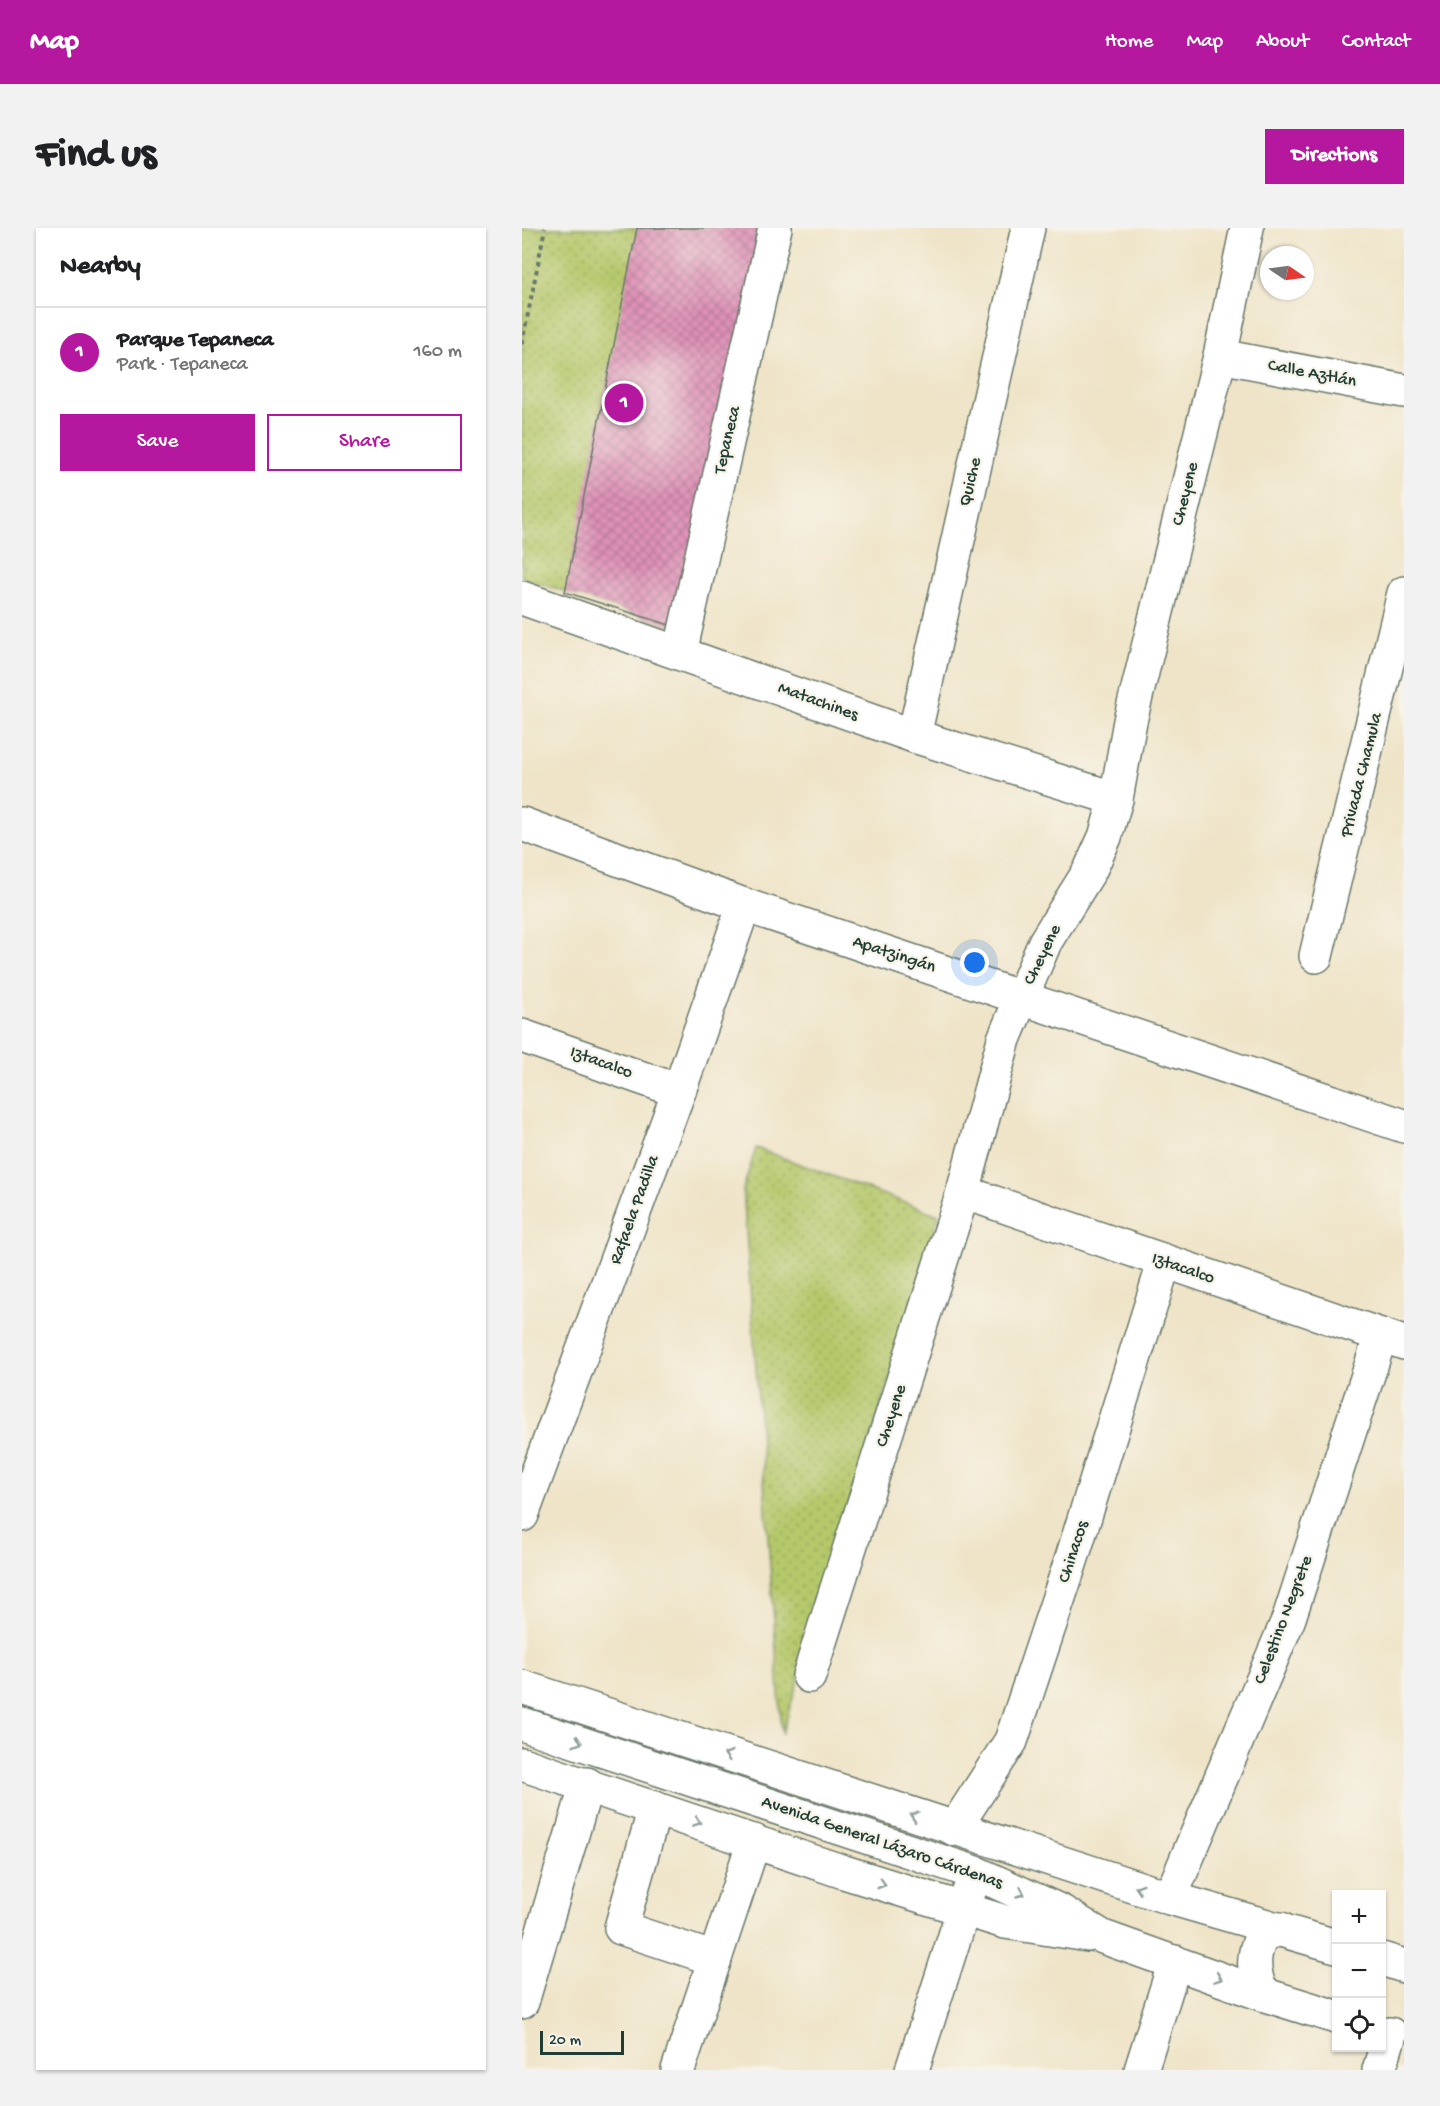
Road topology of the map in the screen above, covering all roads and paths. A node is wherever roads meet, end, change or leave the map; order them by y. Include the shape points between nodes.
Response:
1 (545, 228) edge
2 (775, 228) edge
3 (1028, 228) edge
4 (1246, 228) edge
5 (522, 344) edge
6 (1220, 356) junction
7 (1404, 391) edge
8 (1404, 593) edge
9 (522, 598) edge
10 (680, 653) junction
11 (914, 736) junction
12 (1116, 800) junction
13 (522, 824) edge
14 (744, 905) junction
15 (1317, 956) dead end
16 (1023, 998) junction
17 (522, 1036) edge
18 (680, 1092) junction
19 (1404, 1126) edge
20 (963, 1192) junction
21 (1164, 1263) junction
22 (1392, 1339) edge
23 (522, 1515) edge
24 (809, 1676) dead end
25 (522, 1687) edge
26 (522, 1724) edge
27 (523, 1763) edge
28 (586, 1784) junction
29 (655, 1808) junction
30 (954, 1829) junction
31 (754, 1841) junction
32 (976, 1873) junction
33 (1170, 1898) junction
34 (963, 1909) junction
35 (1281, 1929) junction
36 (1103, 1937) junction
37 (1332, 1945) edge
38 (715, 1959) junction
39 (1175, 1962) junction
40 (1262, 1994) junction
41 (522, 2002) edge
42 (1332, 2016) edge
43 (1392, 2034) edge
44 (678, 2070) edge
45 (912, 2070) edge
46 (1141, 2070) edge
47 (1379, 2070) edge

1 - 5 path
2 - 10 street, Tepaneca
3 - 11 street, Quiche
4 - 6 street, Cheyene
6 - 7 street, Calle Aztlán
6 - 12 street, Cheyene via 1130,721
8 - 15 street, Privada Chamula
9 - 10 street, Matachines
10 - 11 street, Matachines
11 - 12 street, Matachines
12 - 16 street, Cheyene via 1090,870 1045,942
13 - 14 street, Apatzingán
14 - 16 street, Apatzingán
14 - 18 street, Rafaela Padilla
16 - 19 street, Apatzingán
16 - 20 street, Cheyene via 1004,1039
17 - 18 street, Iztacalco
18 - 23 street, Rafaela Padilla
20 - 21 street, Iztacalco
20 - 24 street, Cheyene
21 - 22 street, Iztacalco
21 - 30 street, Chinacos via 1011,1741
22 - 33 street, Celestino Negrete via 1289,1618
30 -> 25 street, Avenida General Lázaro Cárdenas
26 -> 32 street, Avenida General Lázaro Cárdenas
27 - 28 street
28 - 29 street
28 - 41 street
29 -> 31 street
29 - 38 street via 621,1928
33 -> 30 street, Avenida General Lázaro Cárdenas
31 -> 34 street
31 - 38 street
32 - 34 street
32 -> 36 street, Avenida General Lázaro Cárdenas via 1062,1912
33 - 35 street, Avenida General Lázaro Cárdenas
34 - 36 street via 1005,1922
34 - 45 street
35 - 37 street, Avenida General Lázaro Cárdenas
35 - 40 street via 1263,1934 1258,1944 1254,1968
36 - 39 street, Avenida General Lázaro Cárdenas
38 - 44 street
39 -> 40 street, Avenida General Lázaro Cárdenas
39 - 46 street
40 - 42 street, Avenida General Lázaro Cárdenas
43 - 47 street

